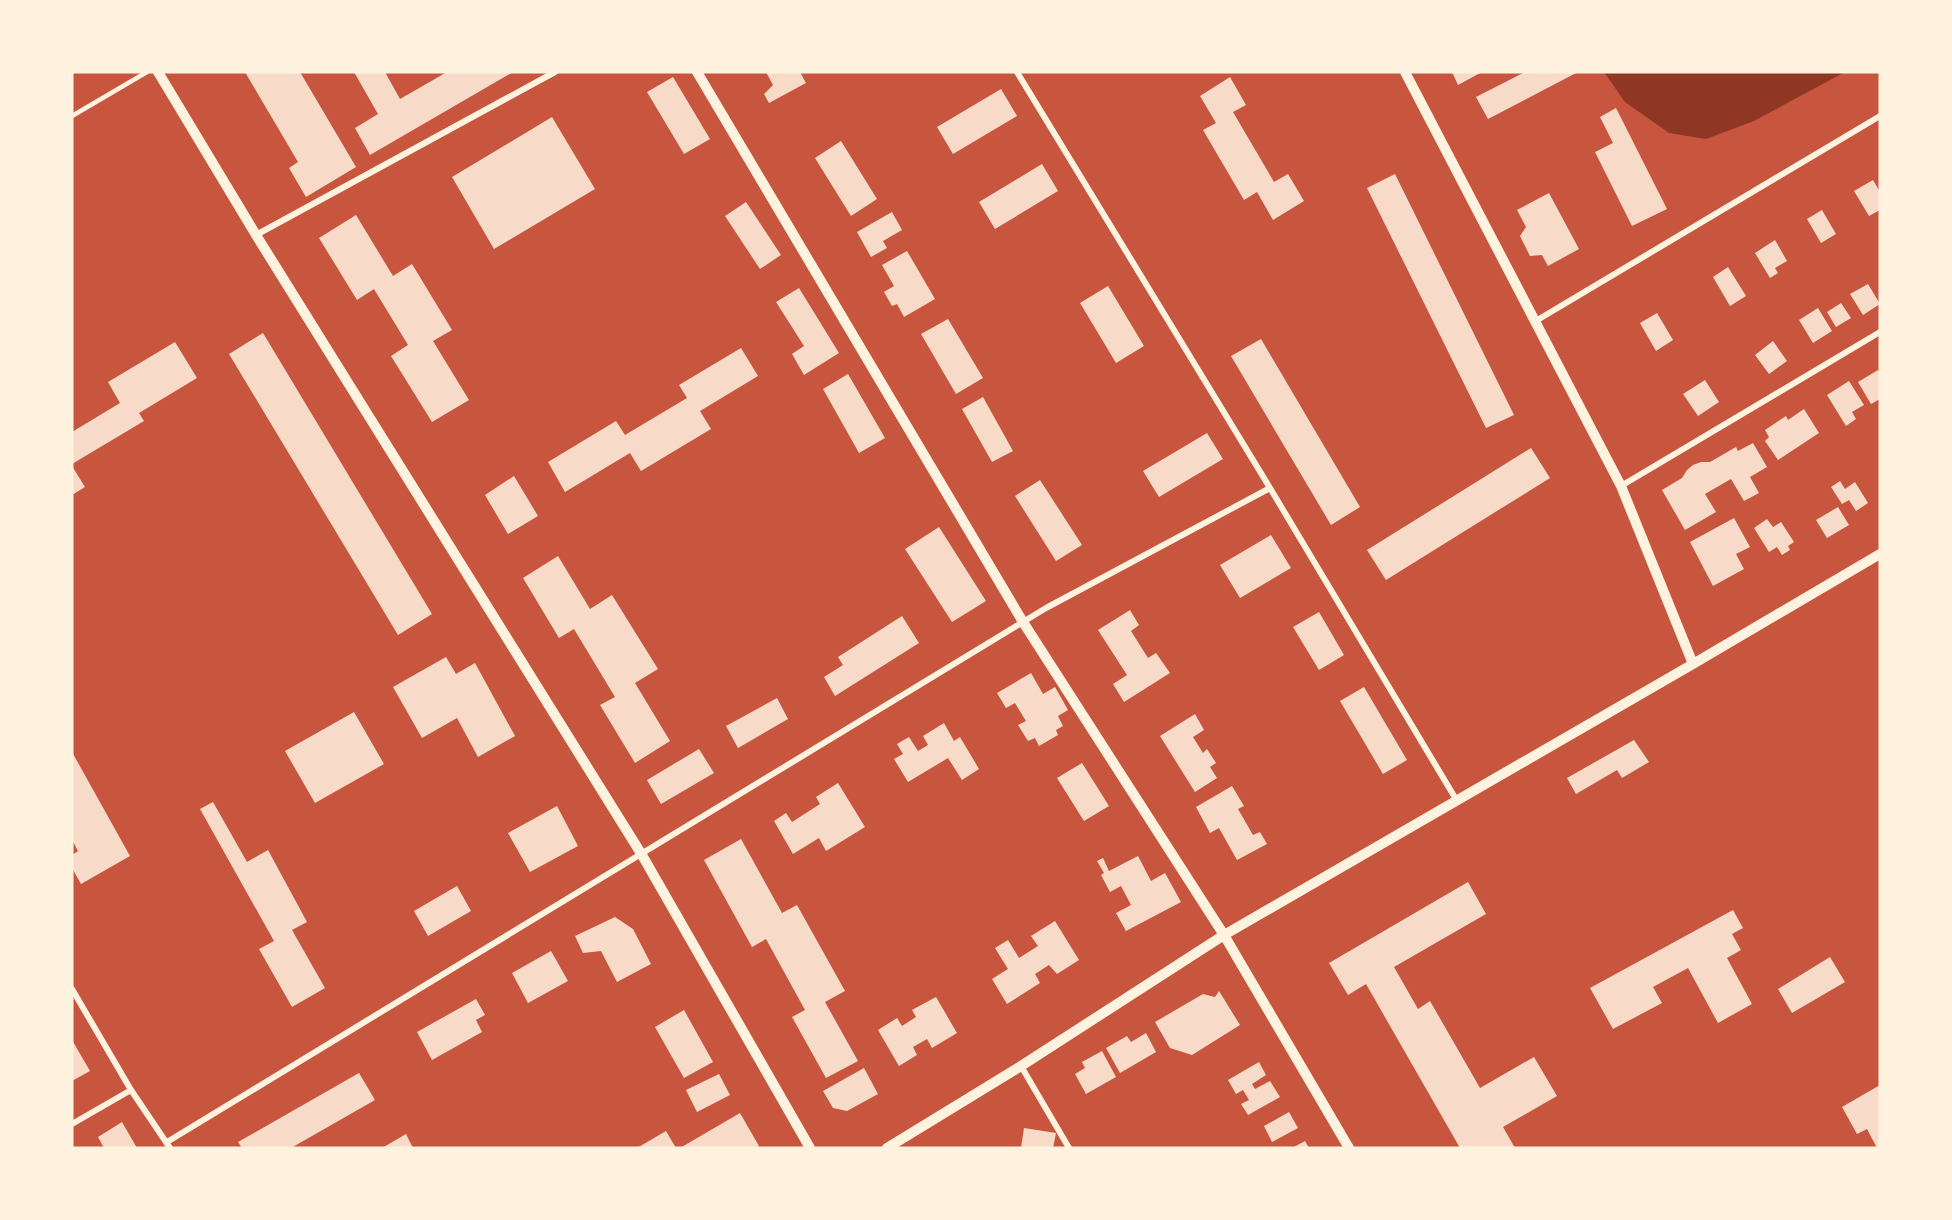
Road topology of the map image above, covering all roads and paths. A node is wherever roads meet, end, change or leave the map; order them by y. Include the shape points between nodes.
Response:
1 (147, 72) edge
2 (158, 72) edge
3 (555, 72) edge
4 (697, 72) edge
5 (1017, 72) edge
6 (1405, 72) edge
7 (72, 116) edge
8 (1880, 116) edge
9 (256, 235) junction
10 (1534, 322) junction
11 (1880, 332) edge
12 (1621, 486) junction
13 (1270, 488) junction
14 (1880, 554) edge
15 (1023, 622) junction
16 (1693, 664) junction
17 (1457, 801) junction
18 (642, 855) junction
19 (1224, 935) junction
20 (72, 989) edge
21 (1022, 1066) junction
22 (131, 1090) junction
23 (72, 1124) edge
24 (168, 1145) edge
25 (810, 1148) edge
26 (887, 1148) edge
27 (1069, 1148) edge
28 (1349, 1148) edge

1 - 7 lane
2 - 9 street
3 - 9 street
4 - 15 street
5 - 13 street
6 - 10 street
8 - 10 street
9 - 18 street
10 - 12 street
11 - 12 street
12 - 16 street
13 - 15 street
13 - 17 street
14 - 16 street
15 - 18 street
15 - 19 street
16 - 17 street
17 - 19 street
18 - 24 street
18 - 25 street
19 - 21 street
19 - 28 street
20 - 22 street
21 - 26 street
21 - 27 street
22 - 23 street
22 - 24 street

